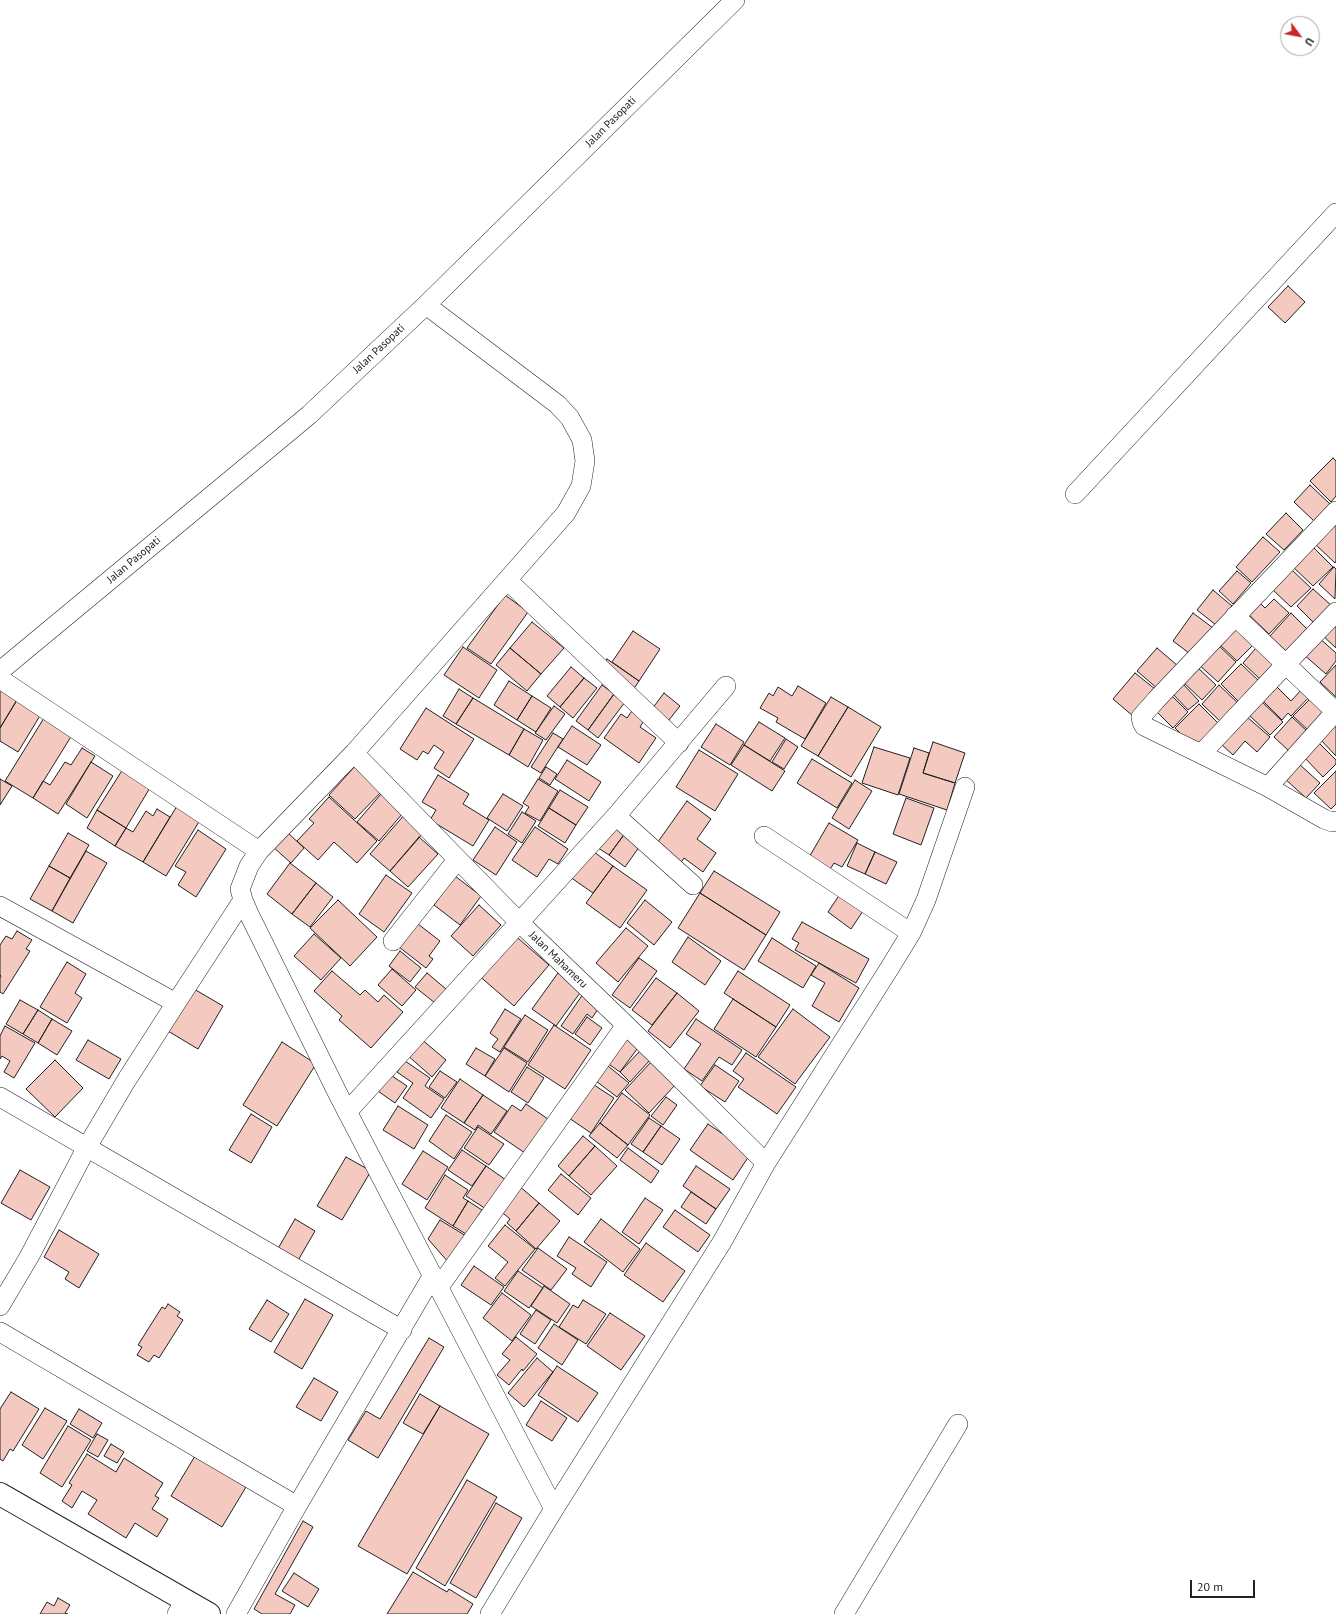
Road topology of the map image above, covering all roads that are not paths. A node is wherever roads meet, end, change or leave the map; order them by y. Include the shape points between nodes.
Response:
1 (735, 0) edge
2 (1336, 213) edge
3 (426, 305) junction
4 (1075, 494) dead end
5 (1336, 511) edge
6 (507, 580) junction
7 (1336, 612) edge
8 (1235, 616) junction
9 (1286, 664) junction
10 (0, 671) edge
11 (0, 679) edge
12 (726, 686) dead end
13 (1336, 712) edge
14 (679, 743) junction
15 (354, 753) junction
16 (1201, 754) junction
17 (965, 787) dead end
18 (1268, 787) junction
19 (616, 816) junction
20 (1336, 821) edge
21 (764, 836) dead end
22 (260, 851) junction
23 (457, 860) junction
24 (693, 885) dead end
25 (243, 900) junction
26 (0, 906) edge
27 (520, 923) junction
28 (911, 933) junction
29 (393, 941) dead end
30 (176, 1004) junction
31 (626, 1025) junction
32 (0, 1097) edge
33 (347, 1112) junction
34 (87, 1147) junction
35 (766, 1163) junction
36 (436, 1281) junction
37 (0, 1306) edge
38 (402, 1330) junction
39 (0, 1332) edge
40 (958, 1424) dead end
41 (0, 1494) edge
42 (297, 1506) junction
43 (554, 1509) junction
44 (181, 1607) edge
45 (210, 1614) edge
46 (236, 1614) edge
47 (490, 1614) edge
48 (844, 1614) edge

1 - 3 street, Jalan Pasopati
2 - 4 street
3 - 6 street via 557,404 570,418 582,440 585,461 582,486 566,513
3 - 10 street, Jalan Pasopati via 309,415
5 - 8 street
6 - 14 street
6 - 15 street
7 - 9 street
8 - 9 street
8 - 16 street via 1141,717 1144,726
9 - 13 street
9 - 16 street
11 - 22 street
12 - 14 street
13 - 18 street
14 - 19 street
15 - 22 street
15 - 23 street, Jalan Mahameru
16 - 18 street
17 - 28 street via 926,900
18 - 20 street via 1324,819
19 - 24 street
19 - 27 street
21 - 28 street
22 - 25 street via 243,880 240,890
23 - 27 street, Jalan Mahameru
23 - 29 street
25 - 30 street
25 - 33 street
26 - 30 street
27 - 31 street, Jalan Mahameru
27 - 33 street
28 - 35 street
30 - 34 street
31 - 35 street, Jalan Mahameru
31 - 36 street
32 - 34 street
33 - 36 street
34 - 37 street
34 - 38 street
35 - 43 street via 722,1242
36 - 38 street
36 - 43 street
38 - 42 street
39 - 42 street
40 - 48 street
41 - 44 main road
42 - 46 street
43 - 47 street
44 - 45 main road

